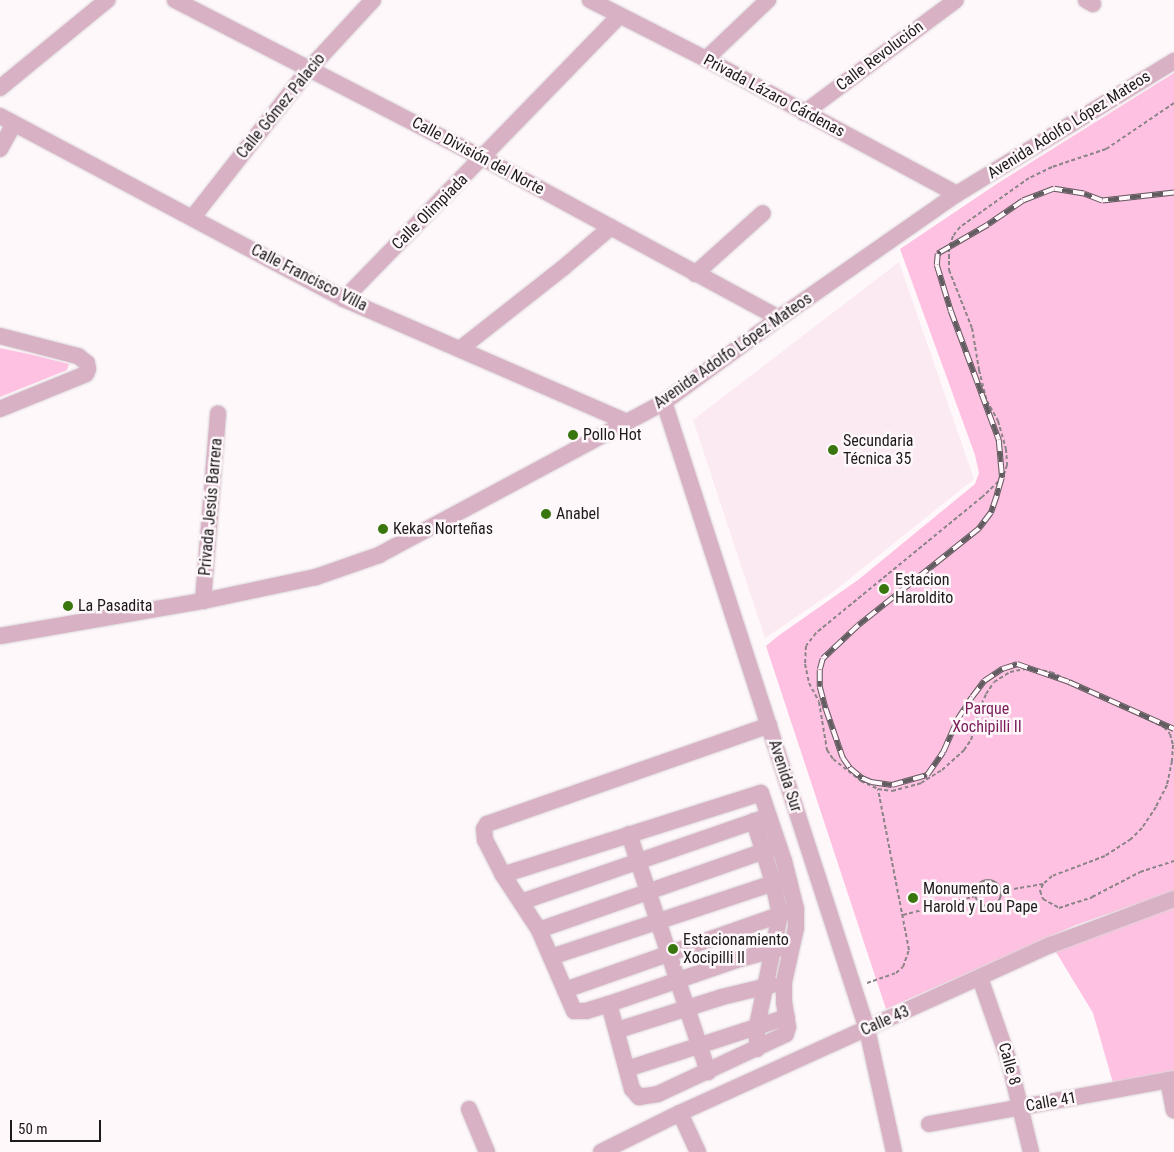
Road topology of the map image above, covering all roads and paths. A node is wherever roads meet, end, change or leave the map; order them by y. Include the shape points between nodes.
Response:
1 (107, 0) edge
2 (175, 0) edge
3 (373, 0) edge
4 (590, 0) edge
5 (768, 0) edge
6 (956, 0) edge
7 (619, 16) junction
8 (706, 59) junction
9 (1174, 61) edge
10 (310, 68) junction
11 (0, 88) edge
12 (1174, 103) edge
13 (804, 113) junction
14 (7, 120) edge
15 (0, 149) edge
16 (483, 158) junction
17 (957, 194) junction
18 (763, 213) dead end
19 (193, 217) junction
20 (611, 227) junction
21 (694, 274) junction
22 (344, 299) junction
23 (779, 318) junction
24 (0, 336) edge
25 (460, 350) junction
26 (664, 402) junction
27 (0, 409) edge
28 (218, 414) dead end
29 (627, 422) junction
30 (203, 601) junction
31 (0, 636) edge
32 (769, 725) junction
33 (788, 785) junction
34 (878, 789) junction
35 (762, 793) junction
36 (761, 818) junction
37 (629, 834) junction
38 (771, 849) junction
39 (638, 860) junction
40 (1174, 861) edge
41 (503, 874) junction
42 (781, 880) junction
43 (1043, 884) junction
44 (649, 891) junction
45 (1001, 891) junction
46 (976, 896) junction
47 (1174, 899) edge
48 (521, 902) junction
49 (788, 912) junction
50 (902, 916) junction
51 (659, 919) junction
52 (539, 930) junction
53 (793, 945) junction
54 (773, 950) junction
55 (670, 952) junction
56 (551, 957) junction
57 (980, 978) junction
58 (679, 979) junction
59 (784, 982) junction
60 (764, 987) junction
61 (854, 988) junction
62 (565, 990) junction
63 (609, 1004) junction
64 (689, 1008) junction
65 (787, 1017) junction
66 (757, 1026) junction
67 (867, 1029) junction
68 (618, 1030) junction
69 (701, 1045) junction
70 (757, 1049) junction
71 (627, 1069) junction
72 (708, 1072) junction
73 (1171, 1080) edge
74 (1021, 1107) junction
75 (469, 1109) dead end
76 (1174, 1110) edge
77 (680, 1113) junction
78 (929, 1124) dead end
79 (487, 1152) edge
80 (601, 1152) edge
81 (698, 1152) edge
82 (894, 1152) edge
83 (1031, 1152) edge

1 - 11 street
2 - 10 street, Calle División del Norte
3 - 10 street, Calle Gómez Palacio
4 - 7 street, Privada Lázaro Cárdenas
5 - 8 street
6 - 13 street, Calle Revolución
7 - 8 street, Privada Lázaro Cárdenas
7 - 16 street, Calle Olimpiada
8 - 13 street, Privada Lázaro Cárdenas
9 - 17 street, Avenida Adolfo López Mateos
10 - 16 street, Calle División del Norte
10 - 19 street, Calle Gómez Palacio
12 - 34 path via 1106,149 1028,178 960,227 953,236 949,248 949,270 972,328 987,401 1006,449 1008,465 1004,477 816,633 806,646 805,664 819,702 827,750 833,759
13 - 17 street, Privada Lázaro Cárdenas
14 - 15 street
14 - 19 street, Calle Francisco Villa
16 - 20 street, Calle División del Norte
16 - 22 street, Calle Olimpiada
17 - 23 street, Avenida Adolfo López Mateos
18 - 21 street
19 - 22 street, Calle Francisco Villa
20 - 21 street, Calle División del Norte
20 - 25 street
21 - 23 street, Calle División del Norte
22 - 25 street, Calle Francisco Villa
23 - 26 street, Avenida Adolfo López Mateos
24 - 27 street via 78,356 88,366 86,374
25 - 29 street, Calle Francisco Villa
26 - 29 street, Avenida Adolfo López Mateos
26 - 32 street, Avenida Sur
28 - 30 street, Privada Jesús Barrera
29 - 30 street, Avenida Adolfo López Mateos via 379,555 316,577
30 - 31 street, Avenida Adolfo López Mateos
32 - 33 street, Avenida Sur
32 - 41 street via 487,824 484,840
33 - 35 street
33 - 61 street, Avenida Sur
34 - 43 path via 907,789 942,770 971,740 979,710 994,682 1010,672 1030,668 1051,672 1164,727 1173,745 1167,785 1142,828 1105,856 1052,876
34 - 50 path
35 - 36 street
35 - 37 street
36 - 38 street
36 - 39 street
37 - 39 street
37 - 41 street
38 - 42 street
38 - 44 street
39 - 44 street
39 - 48 street
40 - 43 path via 1140,872 1092,897 1059,908 1043,899 1040,891
41 - 48 street
42 - 49 street
42 - 51 street
43 - 45 path
44 - 51 street
44 - 52 street
45 - 46 path via 997,903 991,906 984,906
45 - 46 path via 998,885 986,880 976,889
46 - 50 path
47 - 57 street, Calle 43 via 1051,945
48 - 52 street
49 - 53 street via 796,928
49 - 54 street
49 - 55 street
50 - 61 path via 909,950 903,967 896,973
51 - 55 street
51 - 56 street
52 - 56 street
53 - 54 street
53 - 59 street
54 - 58 street
54 - 60 street
55 - 58 street
55 - 62 street
56 - 62 street
57 - 67 street, Calle 43
57 - 74 street, Calle 8 via 1006,1051
58 - 63 street
58 - 64 street
59 - 60 street
59 - 65 street
60 - 64 street
60 - 66 street
61 - 67 street, Avenida Sur
62 - 63 street via 571,1006 579,1013
63 - 68 street
64 - 68 street
64 - 69 street
65 - 66 street
65 - 70 street via 786,1034
66 - 69 street
66 - 70 street
67 - 77 street, Calle 43
67 - 82 street, Avenida Sur
68 - 71 street
69 - 71 street
69 - 72 street
70 - 72 street
71 - 72 street via 632,1089 639,1098 658,1094
73 - 74 street, Calle 41
73 - 76 street
74 - 78 street, Calle 41
74 - 83 street, Calle 8
75 - 79 street
77 - 80 street, Calle 43
77 - 81 street

